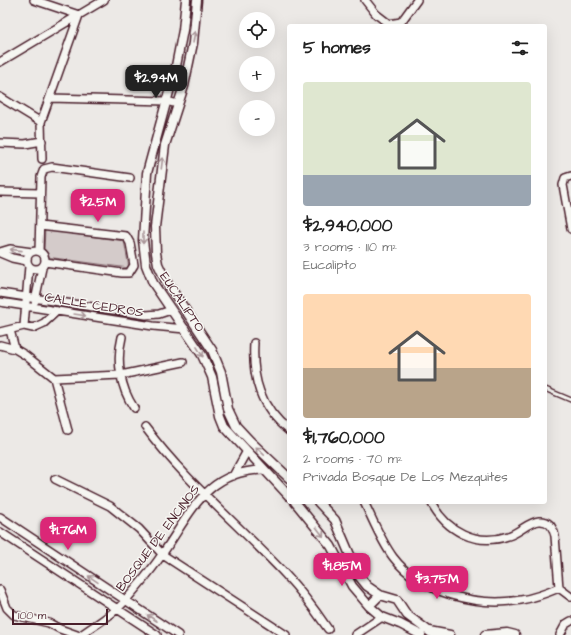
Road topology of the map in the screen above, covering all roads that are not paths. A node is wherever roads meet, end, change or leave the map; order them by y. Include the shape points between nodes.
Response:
1 (34, 0) edge
2 (104, 0) edge
3 (186, 0) edge
4 (198, 0) edge
5 (364, 0) edge
6 (417, 0) edge
7 (79, 15) junction
8 (0, 62) edge
9 (0, 97) edge
10 (50, 98) junction
11 (166, 101) junction
12 (178, 104) junction
13 (41, 122) junction
14 (42, 141) junction
15 (0, 143) edge
16 (42, 159) dead end
17 (571, 176) edge
18 (130, 178) dead end
19 (0, 192) edge
20 (40, 193) junction
21 (145, 199) junction
22 (157, 202) junction
23 (40, 226) junction
24 (571, 229) edge
25 (35, 252) junction
26 (0, 253) edge
27 (28, 263) junction
28 (44, 265) junction
29 (0, 293) edge
30 (26, 297) junction
31 (36, 298) junction
32 (0, 302) edge
33 (26, 307) junction
34 (35, 308) junction
35 (170, 310) junction
36 (58, 312) junction
37 (152, 315) junction
38 (24, 326) junction
39 (153, 326) junction
40 (185, 329) junction
41 (10, 330) junction
42 (0, 332) edge
43 (122, 336) dead end
44 (254, 343) dead end
45 (0, 345) edge
46 (15, 350) junction
47 (183, 362) dead end
48 (121, 376) junction
49 (54, 378) junction
50 (547, 390) edge
51 (571, 400) edge
52 (134, 408) dead end
53 (145, 427) dead end
54 (287, 429) edge
55 (68, 430) dead end
56 (247, 451) junction
57 (264, 470) junction
58 (234, 476) junction
59 (287, 476) edge
60 (54, 479) dead end
61 (203, 494) junction
62 (287, 494) edge
63 (297, 504) edge
64 (320, 504) edge
65 (365, 504) edge
66 (432, 504) edge
67 (0, 517) edge
68 (0, 532) edge
69 (162, 555) junction
70 (559, 588) junction
71 (0, 590) edge
72 (380, 595) junction
73 (571, 597) edge
74 (125, 601) junction
75 (369, 606) junction
76 (117, 610) junction
77 (407, 615) junction
78 (382, 617) junction
79 (571, 621) edge
80 (400, 624) junction
81 (328, 629) dead end
82 (60, 632) edge
83 (422, 633) edge
84 (77, 635) edge
85 (81, 635) edge
86 (156, 635) edge
87 (178, 635) edge
88 (286, 635) edge
89 (355, 635) edge
90 (450, 635) edge
91 (485, 635) edge
92 (515, 635) edge
93 (560, 635) edge

1 - 7 street
2 - 7 street
3 - 11 street, EUCALIPTO via 181,45
12 -> 4 street, EUCALIPTO via 193,43
5 - 6 street via 376,14 390,24 400,22
7 - 8 street
7 - 10 street
9 - 13 street
10 - 11 street
10 - 13 street
11 - 12 street
11 - 21 street, EUCALIPTO via 147,173
22 -> 12 street, EUCALIPTO via 164,146
13 - 14 street
14 - 15 street via 25,144
14 - 16 street
17 - 24 street via 565,178 563,185
18 - 20 street via 52,167 42,172
19 - 20 street
20 - 23 street
21 - 22 street
21 -> 35 street, EUCALIPTO via 143,240 146,265 153,283
59 -> 22 street, EUCALIPTO via 236,426 228,409 221,372 212,350 162,273 156,253
23 - 25 street
23 - 28 street via 124,236 129,239 134,265 129,273
25 -> 26 street via 10,250
25 - 27 street via 29,254
25 - 28 street via 43,254
26 - 27 street
27 - 28 street via 35,270
27 - 30 street
28 - 31 street
29 - 30 street, CALLE CEDROS
30 - 31 street, CALLE CEDROS
30 - 33 street
31 - 34 street
31 - 37 street, CALLE CEDROS
32 - 33 street, CALLE CEDROS
33 - 34 street, CALLE CEDROS
33 - 38 street
34 - 36 street, CALLE CEDROS
35 - 37 street, CALLE CEDROS
35 - 40 street, EUCALIPTO
36 - 38 street via 38,326
36 -> 39 street, CALLE CEDROS
37 - 39 street
38 - 41 street
39 - 40 street, CALLE CEDROS
40 -> 56 street, EUCALIPTO via 210,372 224,426
41 - 42 street
41 - 46 street
43 - 48 street via 119,351
44 - 54 street via 254,372 258,389 273,414
45 - 46 street
46 - 49 street
47 - 48 street
48 - 49 street
48 - 52 street via 124,391
49 - 55 street
50 - 51 lane
53 - 61 street via 163,451
56 - 57 street, EUCALIPTO
56 - 58 street
57 - 58 street, BOSQUE DE ENCINOS via 248,471
57 - 62 street, EUCALIPTO
58 - 61 street, BOSQUE DE ENCINOS via 216,484
60 - 69 street via 110,506 139,529
61 - 69 street, BOSQUE DE ENCINOS
61 - 81 street via 284,574
63 -> 75 street via 331,546 352,586
64 - 72 street via 338,525 359,576 367,586
65 - 70 street via 393,556 409,573 440,591 468,600 498,602 521,600
66 - 70 street via 454,530 464,536 481,539 509,536 535,522 544,521 550,524 555,536
74 -> 67 street
68 - 76 street
69 - 74 street, BOSQUE DE ENCINOS
69 - 88 street
70 - 73 street
71 - 82 street via 7,608 14,615 49,623
72 - 75 street
72 - 77 street via 396,600
74 - 76 street, BOSQUE DE ENCINOS
87 -> 74 street
75 - 78 street
76 - 85 street, BOSQUE DE ENCINOS
76 - 86 street
77 - 80 street
77 - 83 street
78 - 80 street
78 - 89 street
79 - 93 street via 566,624
80 - 83 street
82 - 84 street
83 - 90 street
91 - 92 street

